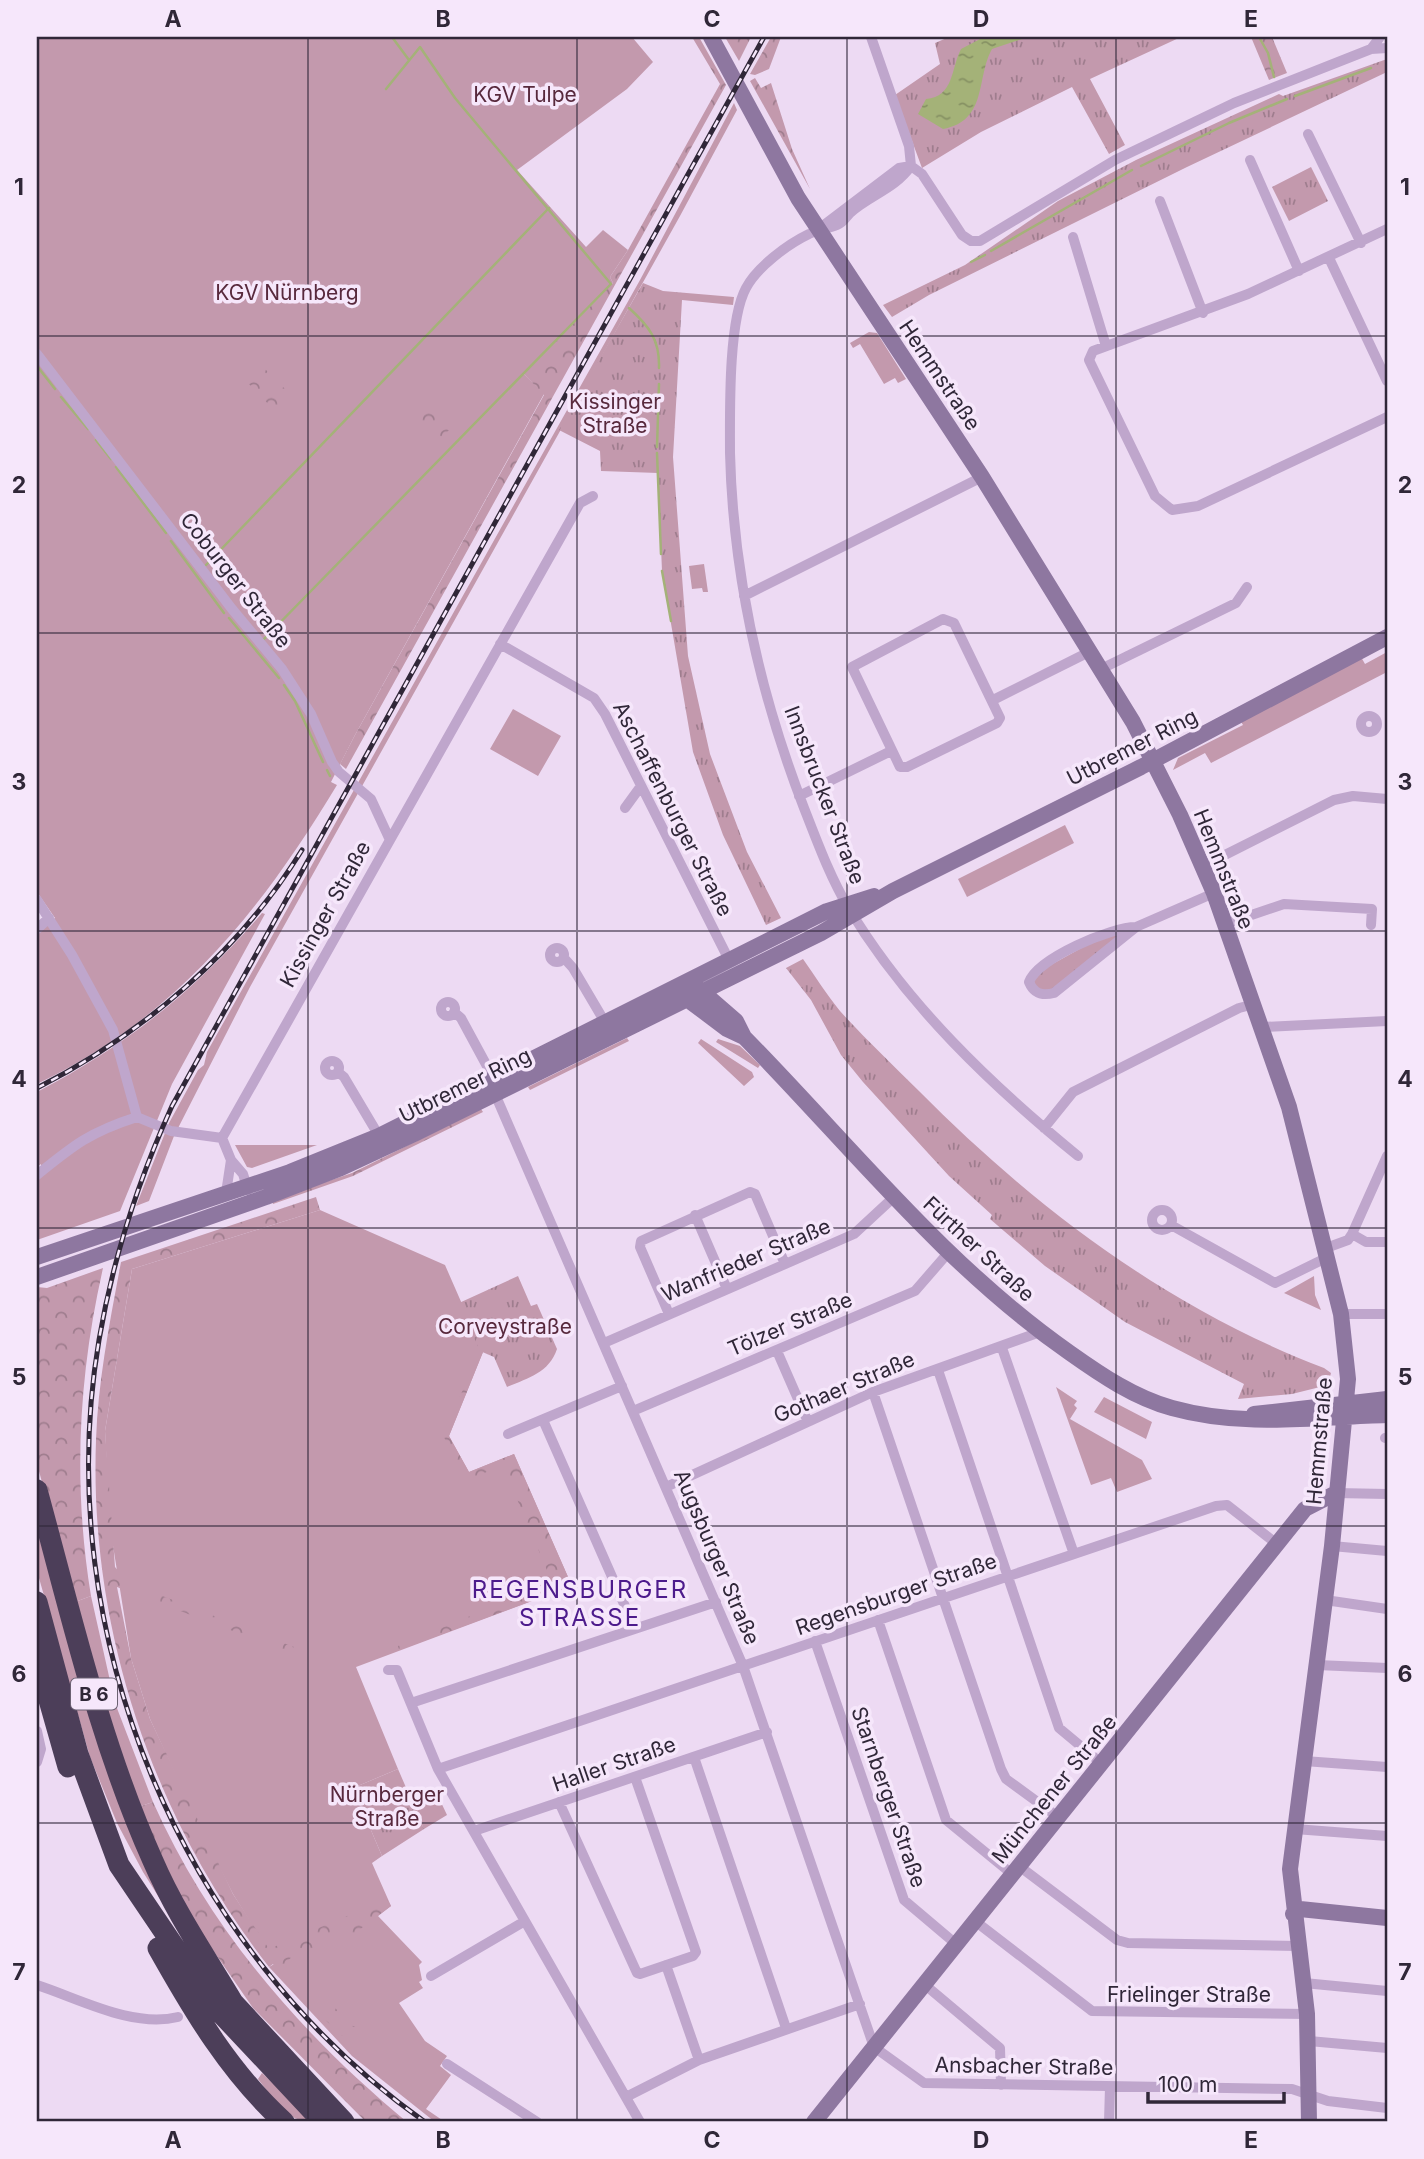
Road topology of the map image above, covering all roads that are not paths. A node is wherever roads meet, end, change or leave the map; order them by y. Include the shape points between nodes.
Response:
1 (711, 37) edge
2 (872, 37) edge
3 (1380, 37) edge
4 (1387, 48) edge
5 (1371, 49) junction
6 (1308, 134) dead end
7 (1250, 160) dead end
8 (911, 166) junction
9 (1160, 201) dead end
10 (1387, 229) edge
11 (818, 230) junction
12 (1073, 237) dead end
13 (1361, 243) junction
14 (1329, 258) junction
15 (1299, 271) junction
16 (1203, 313) junction
17 (1106, 346) junction
18 (37, 354) edge
19 (1387, 381) edge
20 (1387, 417) edge
21 (982, 477) junction
22 (593, 496) dead end
23 (1247, 587) dead end
24 (744, 596) junction
25 (1387, 636) edge
26 (500, 645) junction
27 (1091, 651) junction
28 (1101, 669) junction
29 (993, 700) junction
30 (891, 751) junction
31 (1153, 761) junction
32 (641, 786) junction
33 (799, 796) junction
34 (1387, 799) edge
35 (625, 808) dead end
36 (389, 838) junction
37 (1203, 866) junction
38 (1214, 893) junction
39 (37, 900) edge
40 (850, 910) junction
41 (49, 918) junction
42 (1226, 924) junction
43 (1371, 925) dead end
44 (1136, 927) junction
45 (37, 929) edge
46 (564, 958) dead end
47 (729, 960) junction
48 (686, 982) junction
49 (705, 991) junction
50 (687, 999) junction
51 (1255, 1004) junction
52 (454, 1012) dead end
53 (1387, 1021) edge
54 (606, 1024) junction
55 (1263, 1027) junction
56 (744, 1037) junction
57 (338, 1072) dead end
58 (494, 1087) junction
59 (137, 1117) junction
60 (1044, 1128) junction
61 (379, 1136) junction
62 (222, 1138) junction
63 (1078, 1156) dead end
64 (1387, 1156) edge
65 (231, 1160) junction
66 (1385, 1168) edge
67 (37, 1175) edge
68 (249, 1186) junction
69 (226, 1193) junction
70 (894, 1197) junction
71 (246, 1203) junction
72 (695, 1215) junction
73 (1171, 1225) dead end
74 (1352, 1234) junction
75 (1387, 1242) edge
76 (948, 1253) junction
77 (1327, 1253) junction
78 (37, 1257) edge
79 (785, 1264) junction
80 (37, 1277) edge
81 (727, 1289) junction
82 (669, 1314) junction
83 (1341, 1314) junction
84 (1387, 1314) edge
85 (1040, 1332) junction
86 (604, 1343) junction
87 (1002, 1348) junction
88 (777, 1352) junction
89 (938, 1370) junction
90 (622, 1386) junction
91 (873, 1392) junction
92 (1387, 1399) edge
93 (1346, 1410) junction
94 (633, 1411) junction
95 (1387, 1415) edge
96 (543, 1420) junction
97 (808, 1422) junction
98 (508, 1434) dead end
99 (666, 1487) junction
100 (37, 1490) edge
101 (1336, 1493) junction
102 (1387, 1494) edge
103 (1277, 1544) junction
104 (1332, 1546) junction
105 (1387, 1551) edge
106 (1074, 1554) junction
107 (1007, 1577) junction
108 (942, 1598) junction
109 (1325, 1600) junction
110 (37, 1602) edge
111 (716, 1602) junction
112 (1387, 1609) edge
113 (878, 1620) junction
114 (635, 1629) junction
115 (816, 1642) junction
116 (37, 1658) edge
117 (1317, 1665) junction
118 (743, 1666) junction
119 (392, 1667) dead end
120 (1387, 1668) edge
121 (411, 1703) junction
122 (37, 1731) edge
123 (767, 1732) junction
124 (694, 1757) junction
125 (1304, 1761) junction
126 (37, 1762) edge
127 (1101, 1763) junction
128 (1387, 1766) edge
129 (438, 1769) junction
130 (635, 1777) junction
131 (559, 1802) junction
132 (1058, 1817) junction
133 (1296, 1829) junction
134 (474, 1831) junction
135 (1387, 1836) edge
136 (1016, 1870) junction
137 (1298, 1913) junction
138 (1387, 1918) edge
139 (525, 1921) junction
140 (975, 1921) junction
141 (956, 1944) junction
142 (1297, 1946) junction
143 (158, 1947) junction
144 (666, 1965) junction
145 (431, 1976) dead end
146 (1303, 1979) junction
147 (925, 1984) junction
148 (37, 1985) edge
149 (1387, 1991) edge
150 (860, 2004) junction
151 (183, 2009) junction
152 (217, 2011) junction
153 (1307, 2014) junction
154 (786, 2028) junction
155 (1309, 2041) junction
156 (874, 2047) junction
157 (1387, 2048) edge
158 (699, 2060) junction
159 (447, 2064) dead end
160 (1001, 2085) junction
161 (1110, 2087) junction
162 (1310, 2095) junction
163 (626, 2097) junction
164 (1387, 2108) edge
165 (284, 2122) edge
166 (323, 2122) edge
167 (344, 2122) edge
168 (537, 2122) edge
169 (640, 2122) edge
170 (814, 2122) edge
171 (1109, 2122) edge
172 (1309, 2122) edge

1 - 11 street, Hemmstraße
2 - 8 street via 909,146
3 - 5 street
4 - 5 street
5 - 8 street via 1234,103 1115,160 980,241 962,235 922,174
6 - 13 street
7 - 15 street
8 - 11 street, Innsbrucker Straße via 838,225
9 - 16 street
10 - 13 street
11 - 21 street, Hemmstraße
11 - 24 street, Innsbrucker Straße via 754,274 740,302 730,433 731,497
12 - 17 street
13 - 14 street
14 - 15 street
14 - 19 street
15 - 16 street
16 - 17 street
17 - 20 street via 1089,354 1097,377 1155,496 1172,510 1198,506
18 - 36 street, Coburger Straße via 282,669 311,714 332,762 371,799
21 - 24 street
21 - 27 street, Hemmstraße
22 - 26 street, Kissinger Straße via 580,503
23 - 28 street via 1236,603
24 - 33 street, Innsbrucker Straße via 768,701
25 - 31 street, Utbremer Ring
26 - 32 street, Aschaffenburger Straße via 593,698 606,714
26 - 36 street, Kissinger Straße
27 - 28 street, Hemmstraße
27 - 29 street
28 - 31 street, Hemmstraße
29 - 30 street via 1000,713 997,723 907,767 901,766
29 - 30 street via 954,623 943,619 852,667
30 - 33 street
31 - 37 street, Hemmstraße
31 - 40 street, Utbremer Ring
32 - 35 street
32 - 47 street, Aschaffenburger Straße
33 - 40 street, Innsbrucker Straße
34 - 37 street via 1353,796 1334,800
36 - 62 street, Kissinger Straße
37 - 38 street, Hemmstraße
38 - 42 street, Hemmstraße
38 - 44 street
39 - 41 street
40 - 47 street, Utbremer Ring
40 - 49 street, Utbremer Ring
40 - 60 street, Innsbrucker Straße via 923,1011
41 - 45 street
41 - 59 street via 113,1030
42 - 43 street via 1284,904 1372,909
42 - 51 street, Hemmstraße
44 - 44 street via 1114,930 1038,968 1029,982 1032,989 1038,994 1054,993
46 - 54 street
47 - 48 street, Utbremer Ring
48 - 49 street, Fürther Straße
48 - 50 street
48 - 54 street, Utbremer Ring
49 - 50 street, Utbremer Ring
49 - 56 street, Fürther Straße via 736,1021
50 - 56 street, Fürther Straße
50 - 58 street, Utbremer Ring
51 - 55 street, Hemmstraße
51 - 60 street via 1073,1092
52 - 58 street, Utbremer Ring
53 - 55 street
54 - 58 street, Utbremer Ring
55 - 77 street, Hemmstraße
56 - 70 street, Fürther Straße
57 - 61 street, Utbremer Ring
58 - 61 street, Utbremer Ring
58 - 71 street, Utbremer Ring via 341,1168
58 - 86 street, Augsburger Straße
59 - 62 street via 172,1131
59 - 67 street via 77,1142
60 - 63 street, Innsbrucker Straße
61 - 68 street, Utbremer Ring
62 - 65 street
64 - 66 street
65 - 68 street
65 - 69 street
66 - 74 street
68 - 69 street, Utbremer Ring
68 - 71 street
69 - 78 street, Utbremer Ring
70 - 76 street, Fürther Straße
70 - 79 street, Wanfrieder Straße via 854,1234
71 - 80 street, Utbremer Ring
72 - 79 street via 750,1192 755,1194
72 - 81 street
72 - 82 street via 641,1241
73 - 77 street via 1275,1283
74 - 75 street via 1366,1242
74 - 77 street
76 - 85 street, Fürther Straße
76 - 88 street, Tölzer Straße via 915,1291
77 - 83 street, Hemmstraße
79 - 81 street, Wanfrieder Straße
81 - 82 street, Wanfrieder Straße
82 - 86 street, Wanfrieder Straße
83 - 84 street
83 - 93 street, Hemmstraße
85 - 87 street, Gothaer Straße
85 - 93 street, Fürther Straße via 1150,1401 1189,1412 1311,1421
86 - 90 street, Augsburger Straße
87 - 89 street, Gothaer Straße
87 - 106 street
88 - 94 street, Tölzer Straße
88 - 97 street
89 - 91 street, Gothaer Straße
89 - 107 street
90 - 94 street, Augsburger Straße
90 - 96 street
91 - 97 street, Gothaer Straße
91 - 108 street
92 - 93 street
93 - 95 street
93 - 101 street, Hemmstraße
94 - 99 street, Augsburger Straße
96 - 98 street
96 - 114 street
97 - 99 street, Gothaer Straße
99 - 111 street, Augsburger Straße
100 - 152 highway, B 6 via 102,1721 143,1839 190,1934
101 - 102 street
101 - 103 street, Münchener Straße via 1305,1509
101 - 104 street, Hemmstraße
103 - 106 street, Regensburger Straße via 1227,1505
103 - 127 street, Münchener Straße
104 - 105 street
104 - 109 street, Hemmstraße
106 - 107 street, Regensburger Straße
107 - 108 street, Regensburger Straße
107 - 127 street via 1059,1728
108 - 113 street, Regensburger Straße
108 - 132 street via 1006,1779
109 - 112 street
109 - 117 street, Hemmstraße
110 - 152 highway, B 6 via 72,1725 108,1817 200,1965
111 - 114 street
111 - 118 street, Augsburger Straße
113 - 115 street, Regensburger Straße
113 - 136 street via 946,1820
114 - 121 street
115 - 118 street, Regensburger Straße
115 - 141 street, Starnberger Straße via 904,1900
116 - 143 highway, B 6 via 93,1840
117 - 120 street
117 - 125 street, Hemmstraße
118 - 123 street, Augsburger Straße
118 - 129 street, Regensburger Straße
119 - 121 street
121 - 129 street
122 - 126 street via 41,1749
123 - 124 street, Haller Straße
123 - 150 street, Augsburger Straße
124 - 130 street, Haller Straße
124 - 154 street
125 - 128 street
125 - 133 street, Hemmstraße
127 - 132 street, Münchener Straße
129 - 134 street
130 - 131 street, Haller Straße
130 - 144 street via 696,1952
131 - 134 street, Haller Straße
131 - 144 street via 636,1973
132 - 136 street, Münchener Straße
133 - 135 street
133 - 137 street, Hemmstraße
134 - 139 street
136 - 140 street, Münchener Straße
136 - 142 street via 1107,1936 1128,1943
137 - 138 street
137 - 142 street, Hemmstraße
137 - 146 street, Hemmstraße
139 - 145 street
139 - 163 street
140 - 141 street, Münchener Straße
140 - 153 street, Frielinger Straße via 1092,2011
141 - 147 street, Münchener Straße
142 - 146 street, Hemmstraße
143 - 151 highway, B 6
143 - 152 highway, B 6
144 - 158 street
146 - 149 street
146 - 153 street, Hemmstraße
147 - 156 street, Münchener Straße
147 - 160 street via 1000,2048
148 - 151 street via 135,2017 160,2020
150 - 154 street
150 - 156 street, Augsburger Straße
151 - 152 highway
152 - 165 highway, B 6 via 257,2097
152 - 166 highway, B 6
152 - 167 highway, B 6
153 - 155 street, Hemmstraße
154 - 158 street
155 - 157 street
155 - 162 street, Hemmstraße
156 - 160 street, Ansbacher Straße via 924,2083
156 - 170 street, Münchener Straße
158 - 163 street
159 - 168 street
160 - 161 street, Ansbacher Straße
161 - 162 street, Ansbacher Straße via 1292,2089
161 - 171 street
162 - 164 street, Ansbacher Straße
162 - 172 street, Hemmstraße
163 - 169 street

